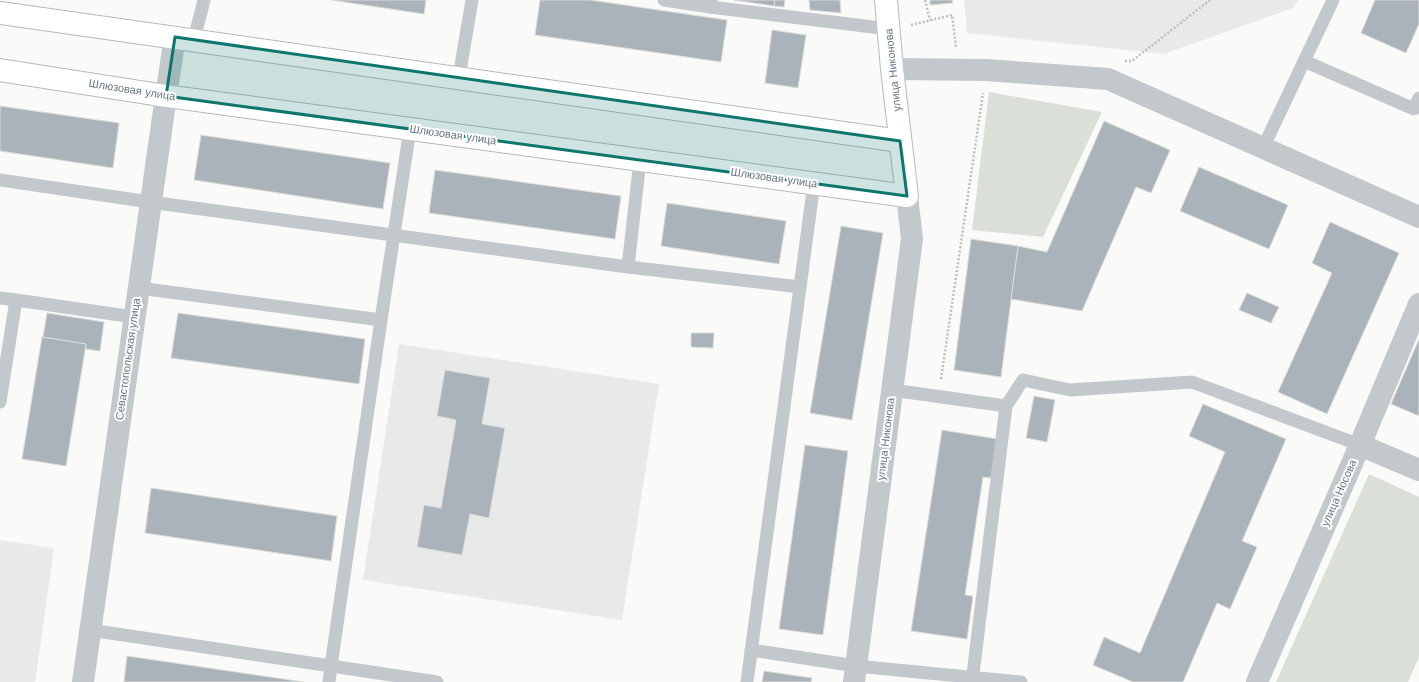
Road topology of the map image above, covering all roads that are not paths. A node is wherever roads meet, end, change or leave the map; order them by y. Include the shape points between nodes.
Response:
1 (204, 0) edge
2 (472, 0) edge
3 (664, 0) edge
4 (886, 0) edge
5 (1333, 0) edge
6 (710, 3) edge
7 (0, 13) edge
8 (889, 29) junction
9 (185, 39) junction
10 (1304, 61) junction
11 (892, 69) junction
12 (0, 70) edge
13 (459, 77) junction
14 (166, 96) junction
15 (1419, 98) edge
16 (410, 129) junction
17 (900, 141) junction
18 (1263, 148) junction
19 (640, 160) junction
20 (0, 180) edge
21 (814, 183) junction
22 (907, 196) junction
23 (150, 202) junction
24 (1419, 217) edge
25 (394, 234) junction
26 (628, 267) junction
27 (800, 287) junction
28 (138, 288) junction
29 (0, 298) edge
30 (16, 300) junction
31 (1419, 304) edge
32 (134, 317) junction
33 (381, 320) junction
34 (892, 390) junction
35 (0, 402) edge
36 (1006, 406) junction
37 (1360, 445) junction
38 (1419, 470) edge
39 (90, 630) junction
40 (751, 650) junction
41 (331, 666) junction
42 (855, 674) edge
43 (973, 680) edge
44 (83, 682) edge
45 (329, 682) edge
46 (437, 682) edge
47 (747, 682) edge
48 (1021, 682) edge
49 (1257, 682) edge

1 - 9 lane
2 - 13 lane
3 - 6 lane
4 - 8 main road, улица Никонова
5 - 10 lane
6 - 8 lane
7 - 9 main road
8 - 11 main road, улица Никонова
9 - 13 main road
9 - 14 street, Севастопольская улица
10 - 15 lane via 1414,109
10 - 18 lane
11 - 17 main road, улица Никонова
11 - 18 street via 986,70 1108,79
12 - 14 main road, Шлюзовая улица
13 - 17 main road
14 - 16 main road, Шлюзовая улица
14 - 23 street, Севастопольская улица
16 - 19 main road, Шлюзовая улица
16 - 25 lane
17 - 22 main road, улица Никонова
18 - 24 street
19 - 21 main road, Шлюзовая улица
19 - 26 lane
20 - 23 lane
21 - 22 main road, Шлюзовая улица
21 - 27 lane
22 - 34 street, улица Никонова via 912,239
23 - 25 lane
23 - 28 street, Севастопольская улица
25 - 26 lane
25 - 33 lane
26 - 27 lane
27 - 40 lane
28 - 32 street, Севастопольская улица
28 - 33 lane
29 - 30 lane
30 - 32 lane
30 - 35 lane
31 - 37 street, улица Носова
32 - 39 street, Севастопольская улица
33 - 41 lane
34 - 36 lane
34 - 42 street, улица Никонова
36 - 37 lane via 1023,380 1070,390 1192,382
36 - 43 lane
37 - 38 street
37 - 49 street, улица Носова
39 - 41 lane
39 - 44 street, Севастопольская улица
40 - 42 lane
40 - 47 lane
41 - 45 lane
41 - 46 lane
42 - 43 lane
43 - 48 lane

